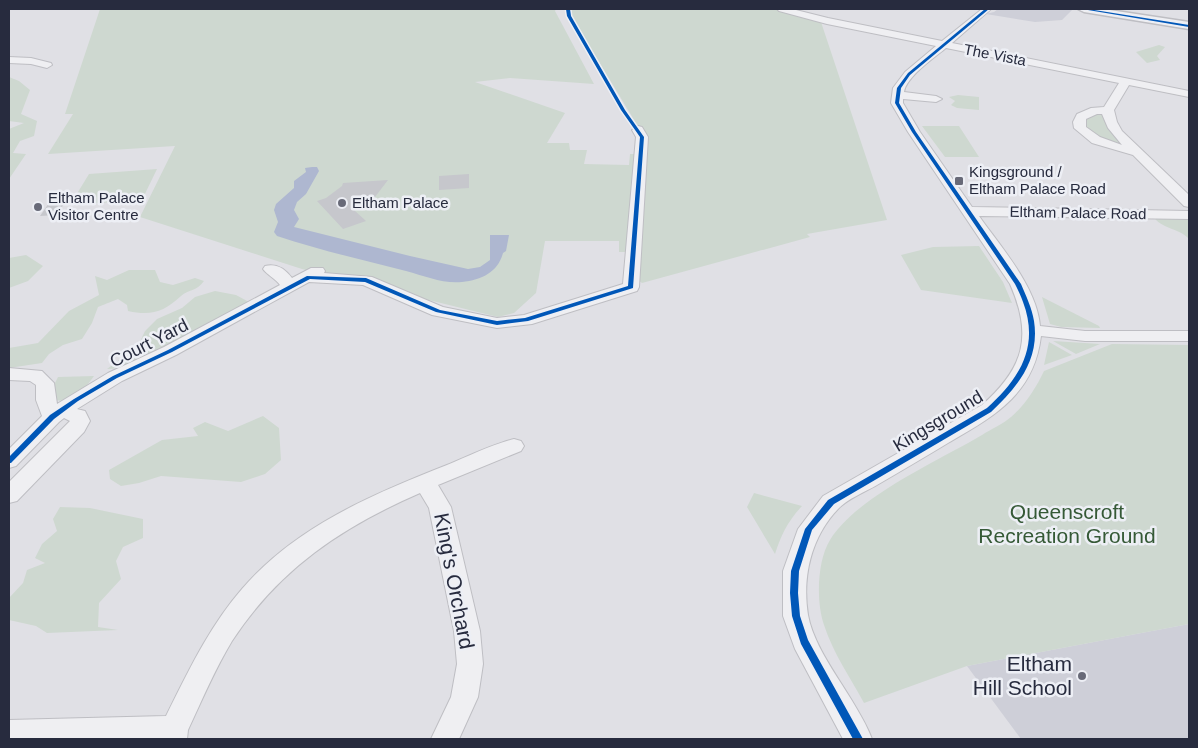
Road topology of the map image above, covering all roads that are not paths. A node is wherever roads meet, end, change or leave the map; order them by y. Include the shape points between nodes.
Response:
1 (782, 9) edge
2 (988, 9) edge
3 (1084, 9) edge
4 (850, 15) dead end
5 (837, 23) junction
6 (1189, 26) edge
7 (944, 45) junction
8 (1073, 59) dead end
9 (9, 60) edge
10 (47, 65) dead end
11 (1064, 69) junction
12 (1126, 81) junction
13 (1189, 94) edge
14 (897, 95) junction
15 (936, 99) dead end
16 (1108, 110) junction
17 (638, 130) dead end
18 (1137, 152) junction
19 (1189, 203) edge
20 (968, 211) junction
21 (1189, 215) edge
22 (271, 269) dead end
23 (290, 287) junction
24 (1033, 330) junction
25 (1189, 336) edge
26 (9, 374) edge
27 (56, 413) junction
28 (514, 446) dead end
29 (9, 461) edge
30 (424, 483) junction
31 (9, 495) edge
32 (9, 733) edge
33 (174, 734) edge
34 (445, 739) edge
35 (858, 739) edge

1 - 5 street, The Vista
2 - 7 street
3 - 6 street
4 - 5 street
5 - 7 street, The Vista
7 - 11 street, The Vista
7 - 14 street via 908,74
8 - 11 street
9 - 10 street
11 - 12 street, The Vista
12 - 13 street, The Vista
12 - 16 street
14 - 15 street
14 - 20 street, Kingsground via 902,113
16 - 18 street via 1109,122
16 - 18 street via 1081,117 1080,128 1096,140
17 - 23 street, Court Yard via 642,138 631,287 526,320 497,323 438,311 366,280 313,274
18 - 19 street
20 - 21 street, Eltham Palace Road
20 - 24 street, Kingsground via 1026,297
22 - 23 street via 280,274
23 - 27 street, Court Yard via 115,377
24 - 25 street via 1085,336
24 - 35 street, Kingsground via 1032,348 1025,368 1004,397 966,424 831,502 809,529 795,571 796,616 804,642
26 - 27 street via 35,375 45,383 46,400
27 - 29 street, Court Yard
27 - 31 street via 78,416 80,421
28 - 30 street
30 - 33 street via 341,521 281,564 251,596 224,633
30 - 34 street, King's Orchard via 440,507 467,630 470,664 464,697
32 - 33 street

